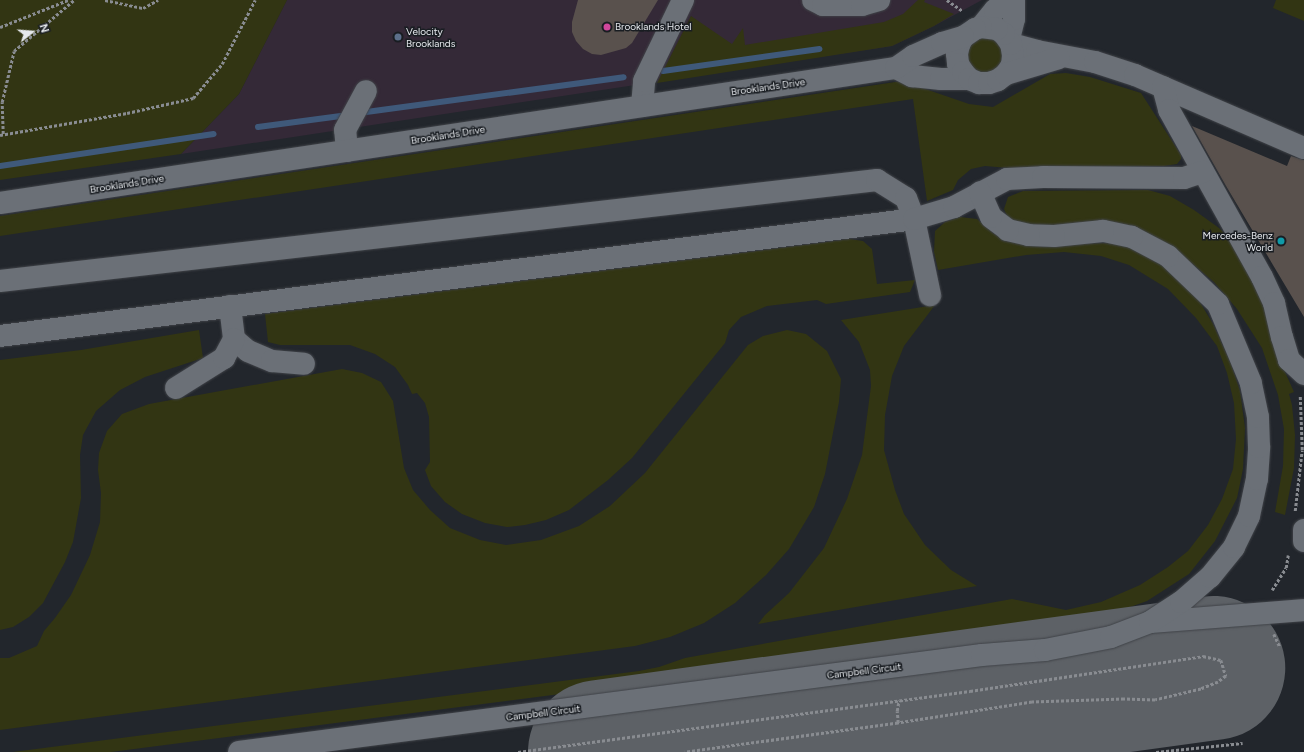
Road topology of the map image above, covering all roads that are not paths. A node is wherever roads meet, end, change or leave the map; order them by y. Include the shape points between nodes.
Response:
1 (683, 0) edge
2 (813, 0) edge
3 (879, 0) edge
4 (1007, 0) edge
5 (1014, 0) edge
6 (972, 32) junction
7 (1010, 42) junction
8 (1065, 57) junction
9 (896, 68) junction
10 (1006, 74) junction
11 (969, 79) junction
12 (1163, 88) junction
13 (366, 91) dead end
14 (642, 106) junction
15 (346, 140) junction
16 (1304, 148) edge
17 (1203, 172) junction
18 (980, 192) junction
19 (0, 204) edge
20 (914, 219) junction
21 (0, 281) edge
22 (930, 295) dead end
23 (230, 306) junction
24 (0, 336) edge
25 (234, 339) junction
26 (304, 364) dead end
27 (1304, 374) edge
28 (176, 388) dead end
29 (1304, 530) edge
30 (1304, 541) edge
31 (1304, 610) edge
32 (1150, 622) junction
33 (239, 752) edge

1 - 14 street via 644,81
2 - 3 street via 823,5 862,5
4 - 6 street
5 - 7 street
6 - 7 street via 997,29
6 - 9 street, Brooklands Drive via 913,56
6 - 11 street via 959,45 957,54 958,64
7 - 8 street
7 - 10 street via 1012,65
8 - 10 street
8 - 12 street via 1095,62 1135,74
9 - 11 street via 912,76
9 - 14 street, Brooklands Drive
10 - 11 street via 989,83
12 - 16 street
12 - 17 street via 1169,110
13 - 15 street
14 - 15 street, Brooklands Drive
15 - 19 street, Brooklands Drive
17 - 18 street via 1184,178 1007,179
17 - 27 street via 1262,277 1271,297 1289,360
18 - 20 street via 954,207
18 - 32 street, Campbell Circuit via 991,217 1008,230 1029,235 1054,236 1103,231 1132,237 1168,256 1218,304 1251,383 1258,417 1259,447 1257,478 1249,516 1234,547 1210,577 1181,602
20 - 21 street via 906,198 877,180
20 - 22 street
20 - 23 street
23 - 24 street
23 - 25 street
25 - 26 street via 248,351 272,361
25 - 28 street via 224,358
29 - 30 street
31 - 32 street
32 - 33 street, Campbell Circuit via 1111,637 1045,650 982,655

